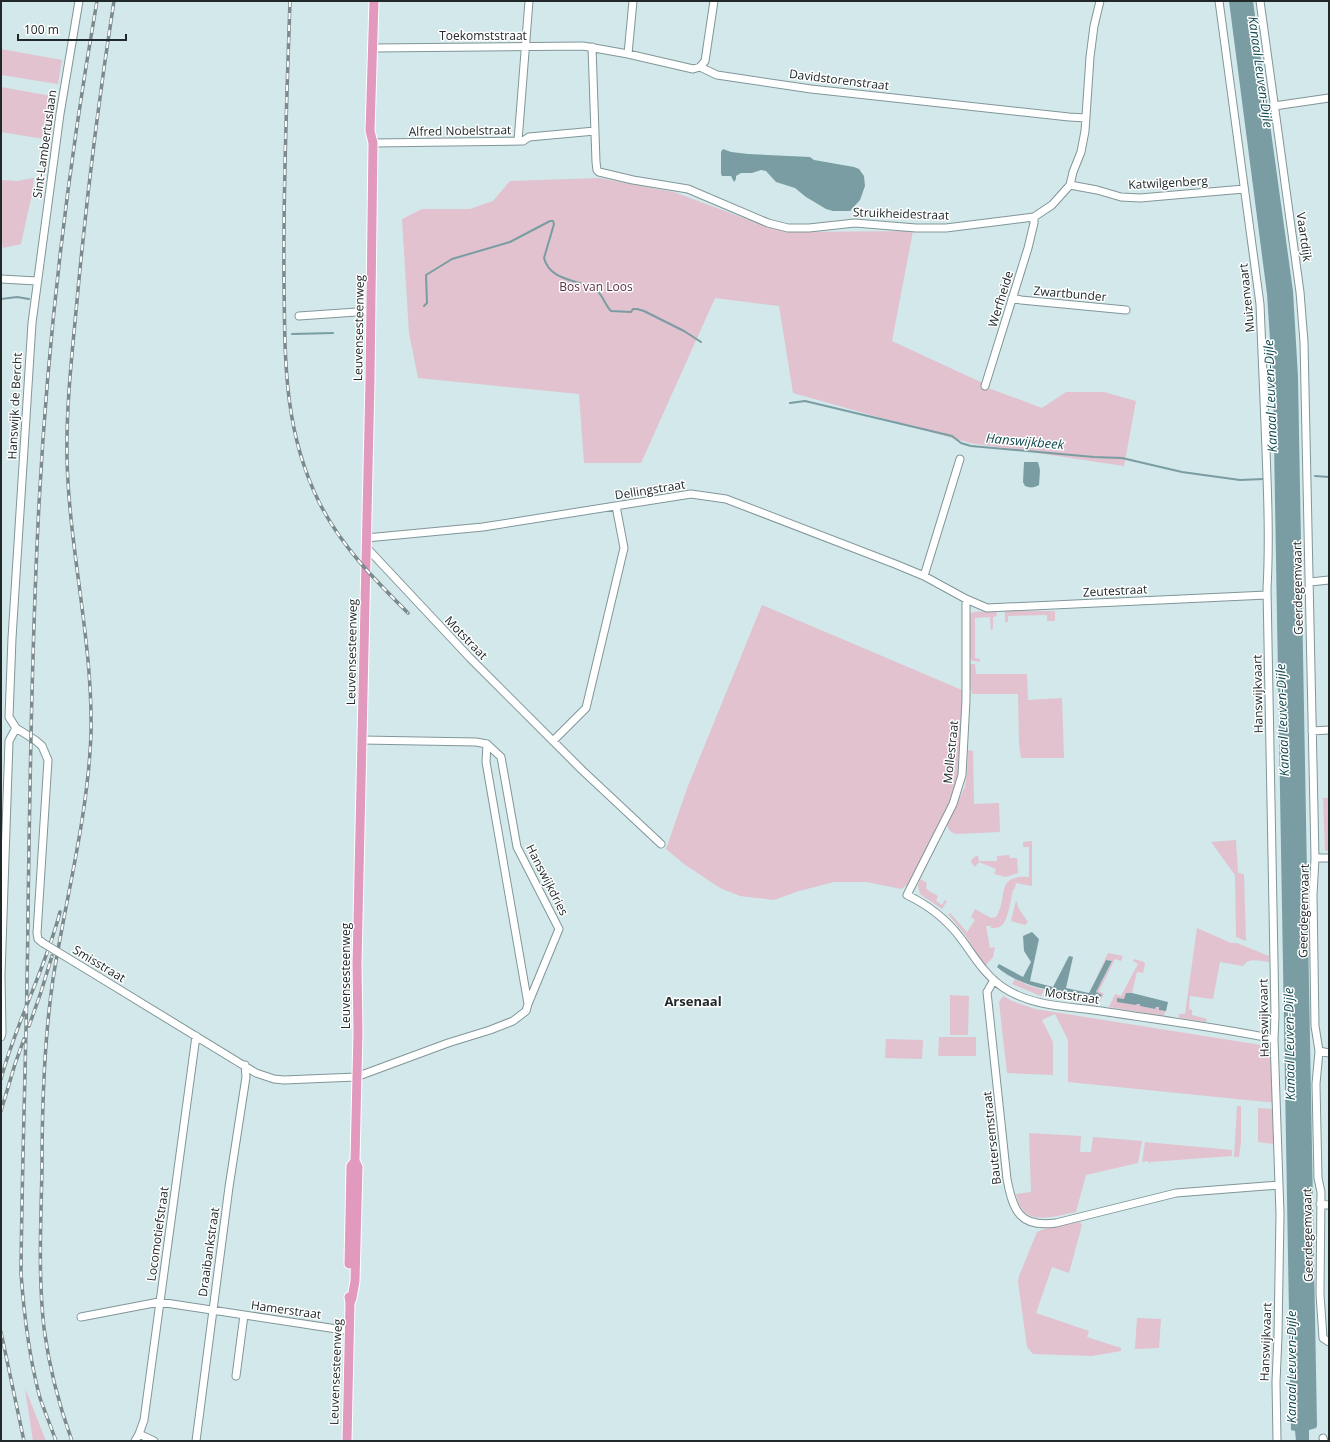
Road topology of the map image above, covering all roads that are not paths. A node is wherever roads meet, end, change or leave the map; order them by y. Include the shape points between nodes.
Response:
1 (79, 1) edge
2 (374, 1) edge
3 (380, 1) edge
4 (529, 1) edge
5 (633, 1) edge
6 (714, 1) edge
7 (1100, 1) edge
8 (1219, 1) edge
9 (1260, 1) edge
10 (525, 47) junction
11 (592, 47) junction
12 (376, 48) junction
13 (628, 54) junction
14 (700, 67) junction
15 (1329, 98) edge
16 (1274, 106) junction
17 (1086, 118) junction
18 (595, 131) junction
19 (518, 141) junction
20 (373, 143) junction
21 (1070, 185) junction
22 (1244, 189) junction
23 (1034, 217) junction
24 (1, 279) edge
25 (37, 281) junction
26 (36, 291) joint
27 (1012, 298) junction
28 (1126, 310) dead end
29 (371, 311) junction
30 (300, 316) dead end
31 (986, 386) dead end
32 (960, 459) dead end
33 (1306, 477) joint
34 (616, 506) junction
35 (366, 543) junction
36 (924, 576) junction
37 (1329, 580) edge
38 (1310, 582) junction
39 (1267, 595) junction
40 (966, 599) junction
41 (16, 728) junction
42 (1329, 730) edge
43 (1312, 731) junction
44 (362, 740) junction
45 (553, 741) junction
46 (487, 744) junction
47 (661, 844) dead end
48 (1316, 858) junction
49 (1329, 858) edge
50 (907, 895) joint
51 (1, 975) edge
52 (994, 980) junction
53 (528, 1004) junction
54 (196, 1036) junction
55 (1, 1037) edge
56 (1274, 1039) junction
57 (1319, 1051) junction
58 (1329, 1053) edge
59 (245, 1066) junction
60 (356, 1077) junction
61 (1279, 1185) junction
62 (1320, 1204) junction
63 (1329, 1205) edge
64 (160, 1302) junction
65 (212, 1311) junction
66 (244, 1315) junction
67 (81, 1317) dead end
68 (350, 1331) junction
69 (1329, 1342) edge
70 (236, 1376) dead end
71 (139, 1434) junction
72 (135, 1441) edge
73 (154, 1441) edge
74 (196, 1441) edge
75 (346, 1441) edge
76 (1277, 1441) edge

1 - 25 street, Sint-Lambertuslaan via 60,114
2 - 12 main road, Leuvensesteenweg
3 - 12 main road, Leuvensesteenweg
4 - 10 street
5 - 13 street
6 - 14 street via 705,61
7 - 17 street, Struikheidestraat via 1090,57
8 - 22 street, Muizenvaart
9 - 16 street, Vaartdijk
10 - 11 street, Toekomststraat
10 - 12 street, Toekomststraat
10 - 19 street
11 - 13 street, Davidstorenstraat
11 - 18 street
12 - 20 main road, Leuvensesteenweg via 376,131
13 - 14 street, Davidstorenstraat via 692,69
14 - 17 street, Davidstorenstraat via 718,75 811,89
15 - 16 street
16 - 33 street, Vaartdijk via 1300,292 1304,342
17 - 21 street, Struikheidestraat via 1082,147
18 - 19 street, Alfred Nobelstraat via 529,137
18 - 23 street, Struikheidestraat via 597,170 688,190 768,223 788,228 855,223 946,228
19 - 20 street, Alfred Nobelstraat
20 - 29 main road, Leuvensesteenweg
21 - 22 street, Katwilgenberg via 1121,197 1140,198
21 - 23 street, Struikheidestraat via 1052,205
22 - 39 street, Muizenvaart via 1260,304
23 - 27 street, Werfheide
24 - 25 street
25 - 26 street, Sint-Lambertuslaan
26 - 41 street, Hanswijk de Bercht via 12,638 9,717
27 - 28 street, Zwartbunder
27 - 31 street, Werfheide
29 - 30 street
29 - 35 main road, Leuvensesteenweg
32 - 36 street
33 - 38 street, Geerdegemvaart
34 - 35 street, Dellingstraat
34 - 36 street, Dellingstraat via 690,494 726,499
34 - 45 street via 624,548 586,708
35 - 44 main road, Leuvensesteenweg
35 - 45 street, Motstraat via 470,658
36 - 40 street, Dellingstraat
37 - 38 street
38 - 43 street, Geerdegemvaart
39 - 40 street, Zeutestraat via 987,608
39 - 56 street, Hanswijkvaart
40 - 50 street, Mollestraat via 966,700 962,775 953,804
41 - 51 street via 10,740
41 - 54 street, Smisstraat, bridge via 42,746 48,760 38,939
42 - 43 street
43 - 48 street, Geerdegemvaart
44 - 46 street
44 - 60 main road, Leuvensesteenweg
45 - 47 street, Motstraat
46 - 53 street via 488,770
46 - 53 street, Hanswijkdries via 501,757 517,847 559,929
48 - 49 street
48 - 57 street, Geerdegemvaart via 1315,1026
50 - 52 street, Motstraat via 924,903 941,917
51 - 55 street
52 - 56 street, Motstraat via 1022,998 1042,1004
52 - 61 street, Bautersemstraat via 987,992 1007,1179 1010,1198 1016,1210 1025,1219 1032,1223 1047,1224 1176,1192
53 - 60 street, Hanswijkdries via 526,1010 513,1021
54 - 59 street, Smisstraat
54 - 64 street, Locomotiefstraat
56 - 61 street, Hanswijkvaart
57 - 58 street
57 - 62 street, Geerdegemvaart via 1316,1084
59 - 60 street, Smisstraat via 274,1079
59 - 65 street, Draaibankstraat via 246,1077
60 - 68 main road, Leuvensesteenweg via 355,1161 351,1166
61 - 76 street, Hanswijkvaart
62 - 63 street
62 - 69 street, Geerdegemvaart via 1322,1329 1323,1338
64 - 65 street, Hamerstraat
64 - 67 street, Hamerstraat
64 - 71 street, Locomotiefstraat via 144,1420
65 - 66 street, Hamerstraat
65 - 74 street, Draaibankstraat
66 - 68 street, Hamerstraat
66 - 70 street, Hamerstraat
68 - 75 main road, Leuvensesteenweg
71 - 72 street, Locomotiefstraat
71 - 73 street

